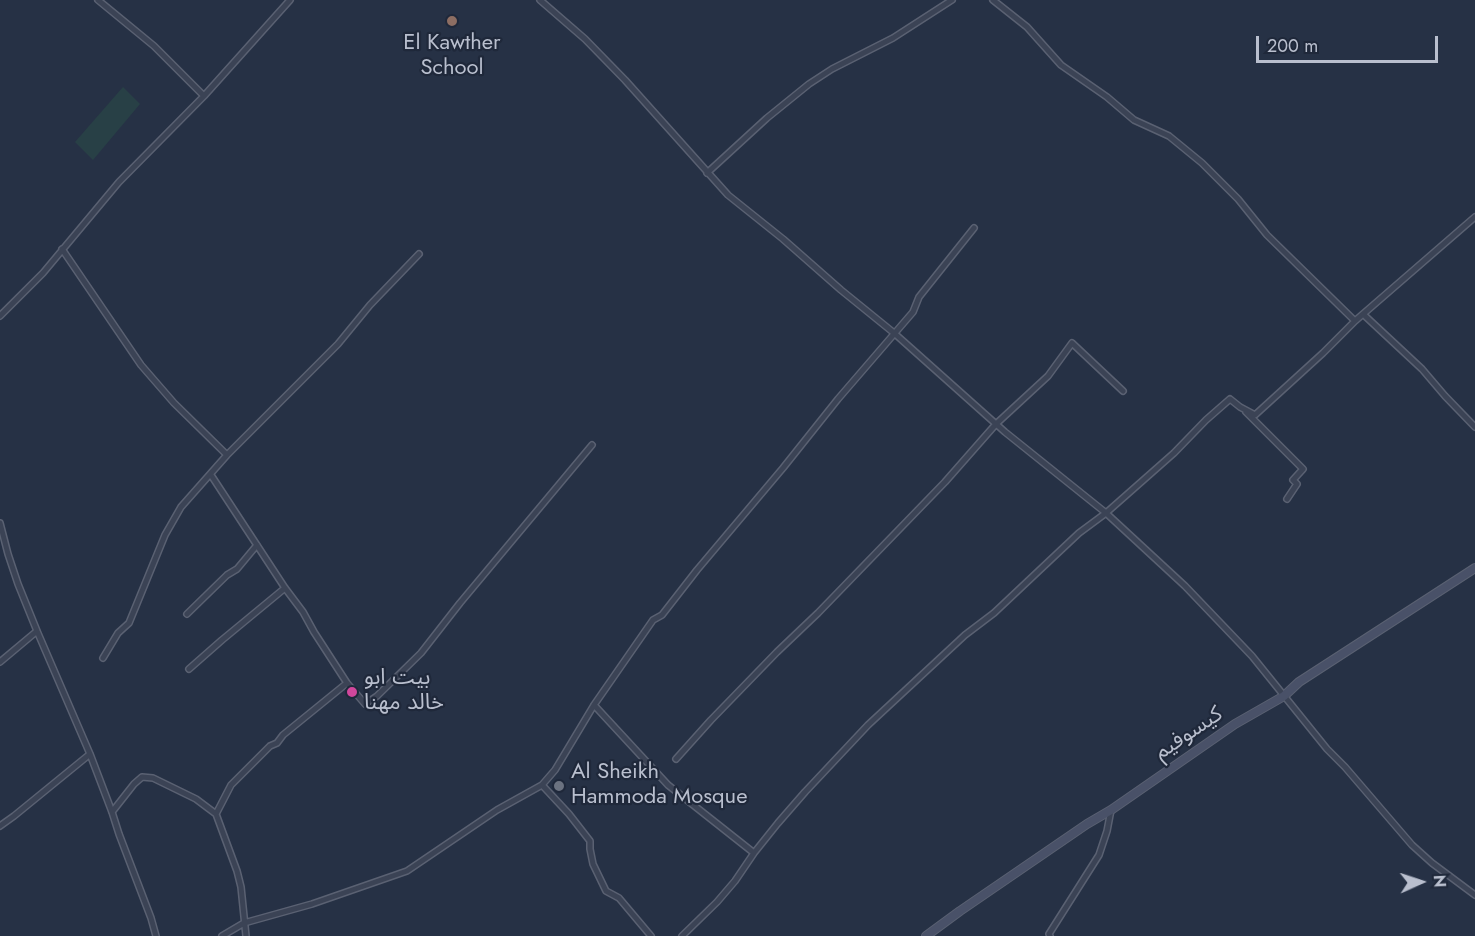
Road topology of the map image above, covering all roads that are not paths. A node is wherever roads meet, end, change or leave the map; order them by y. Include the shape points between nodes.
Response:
1 (98, 0) edge
2 (290, 0) edge
3 (540, 0) edge
4 (952, 0) edge
5 (993, 0) edge
6 (204, 96) junction
7 (707, 172) junction
8 (1475, 217) edge
9 (974, 228) dead end
10 (62, 249) junction
11 (419, 254) dead end
12 (1364, 315) junction
13 (0, 316) edge
14 (1355, 321) junction
15 (894, 333) junction
16 (1123, 391) dead end
17 (1240, 407) junction
18 (996, 424) junction
19 (1475, 427) edge
20 (592, 445) dead end
21 (227, 455) junction
22 (211, 475) junction
23 (1287, 499) dead end
24 (1106, 513) junction
25 (0, 523) edge
26 (256, 545) junction
27 (1475, 568) edge
28 (285, 588) junction
29 (187, 614) dead end
30 (37, 631) junction
31 (103, 658) dead end
32 (0, 662) edge
33 (189, 669) dead end
34 (348, 683) junction
35 (1284, 696) junction
36 (594, 705) junction
37 (90, 754) junction
38 (676, 759) dead end
39 (542, 785) junction
40 (1112, 810) junction
41 (112, 812) junction
42 (216, 814) junction
43 (0, 826) edge
44 (754, 853) junction
45 (1475, 895) edge
46 (244, 923) junction
47 (156, 936) edge
48 (222, 936) edge
49 (246, 936) edge
50 (651, 936) edge
51 (682, 936) edge
52 (927, 936) edge
53 (1050, 936) edge

1 - 6 street via 154,46
2 - 6 street
3 - 7 street via 585,39
4 - 7 street via 809,84
5 - 14 street via 1027,27 1061,65 1134,120 1169,136 1202,163 1267,235
6 - 10 street via 119,182
7 - 15 street via 728,195
8 - 12 street
9 - 15 street
10 - 13 street
10 - 21 street via 141,365
11 - 21 street via 338,344
12 - 14 street
12 - 19 street via 1422,369
14 - 17 street via 1255,415
15 - 18 street
15 - 36 street via 662,615 653,620
16 - 18 street via 1072,343 1048,375
17 - 23 street via 1303,469 1293,480 1297,484
17 - 24 street via 1230,399
18 - 24 street
18 - 38 street via 945,482
20 - 34 street via 421,653 377,696 365,704
21 - 22 street
22 - 26 street
22 - 31 street via 181,507 165,535 129,623
24 - 35 street via 1228,630
24 - 44 street via 1079,533 868,725
25 - 30 street
26 - 28 street
26 - 29 street via 237,569
27 - 35 street, كيسوفيم via 1299,682
28 - 33 street
28 - 34 street
30 - 32 street
30 - 37 street
34 - 42 street via 270,746 231,785
35 - 40 street, كيسوفيم via 1228,729
35 - 45 street via 1412,845
36 - 39 street
36 - 44 street via 668,785
37 - 41 street
37 - 43 street
39 - 46 street via 496,810 408,871
39 - 50 street via 590,841 594,864 606,891 619,898
40 - 52 street, كيسوفيم via 1086,824
40 - 53 street via 1099,855
41 - 42 street via 142,777 153,778 196,799
41 - 47 street
42 - 46 street via 237,871
44 - 51 street via 717,902
46 - 48 street
46 - 49 street

